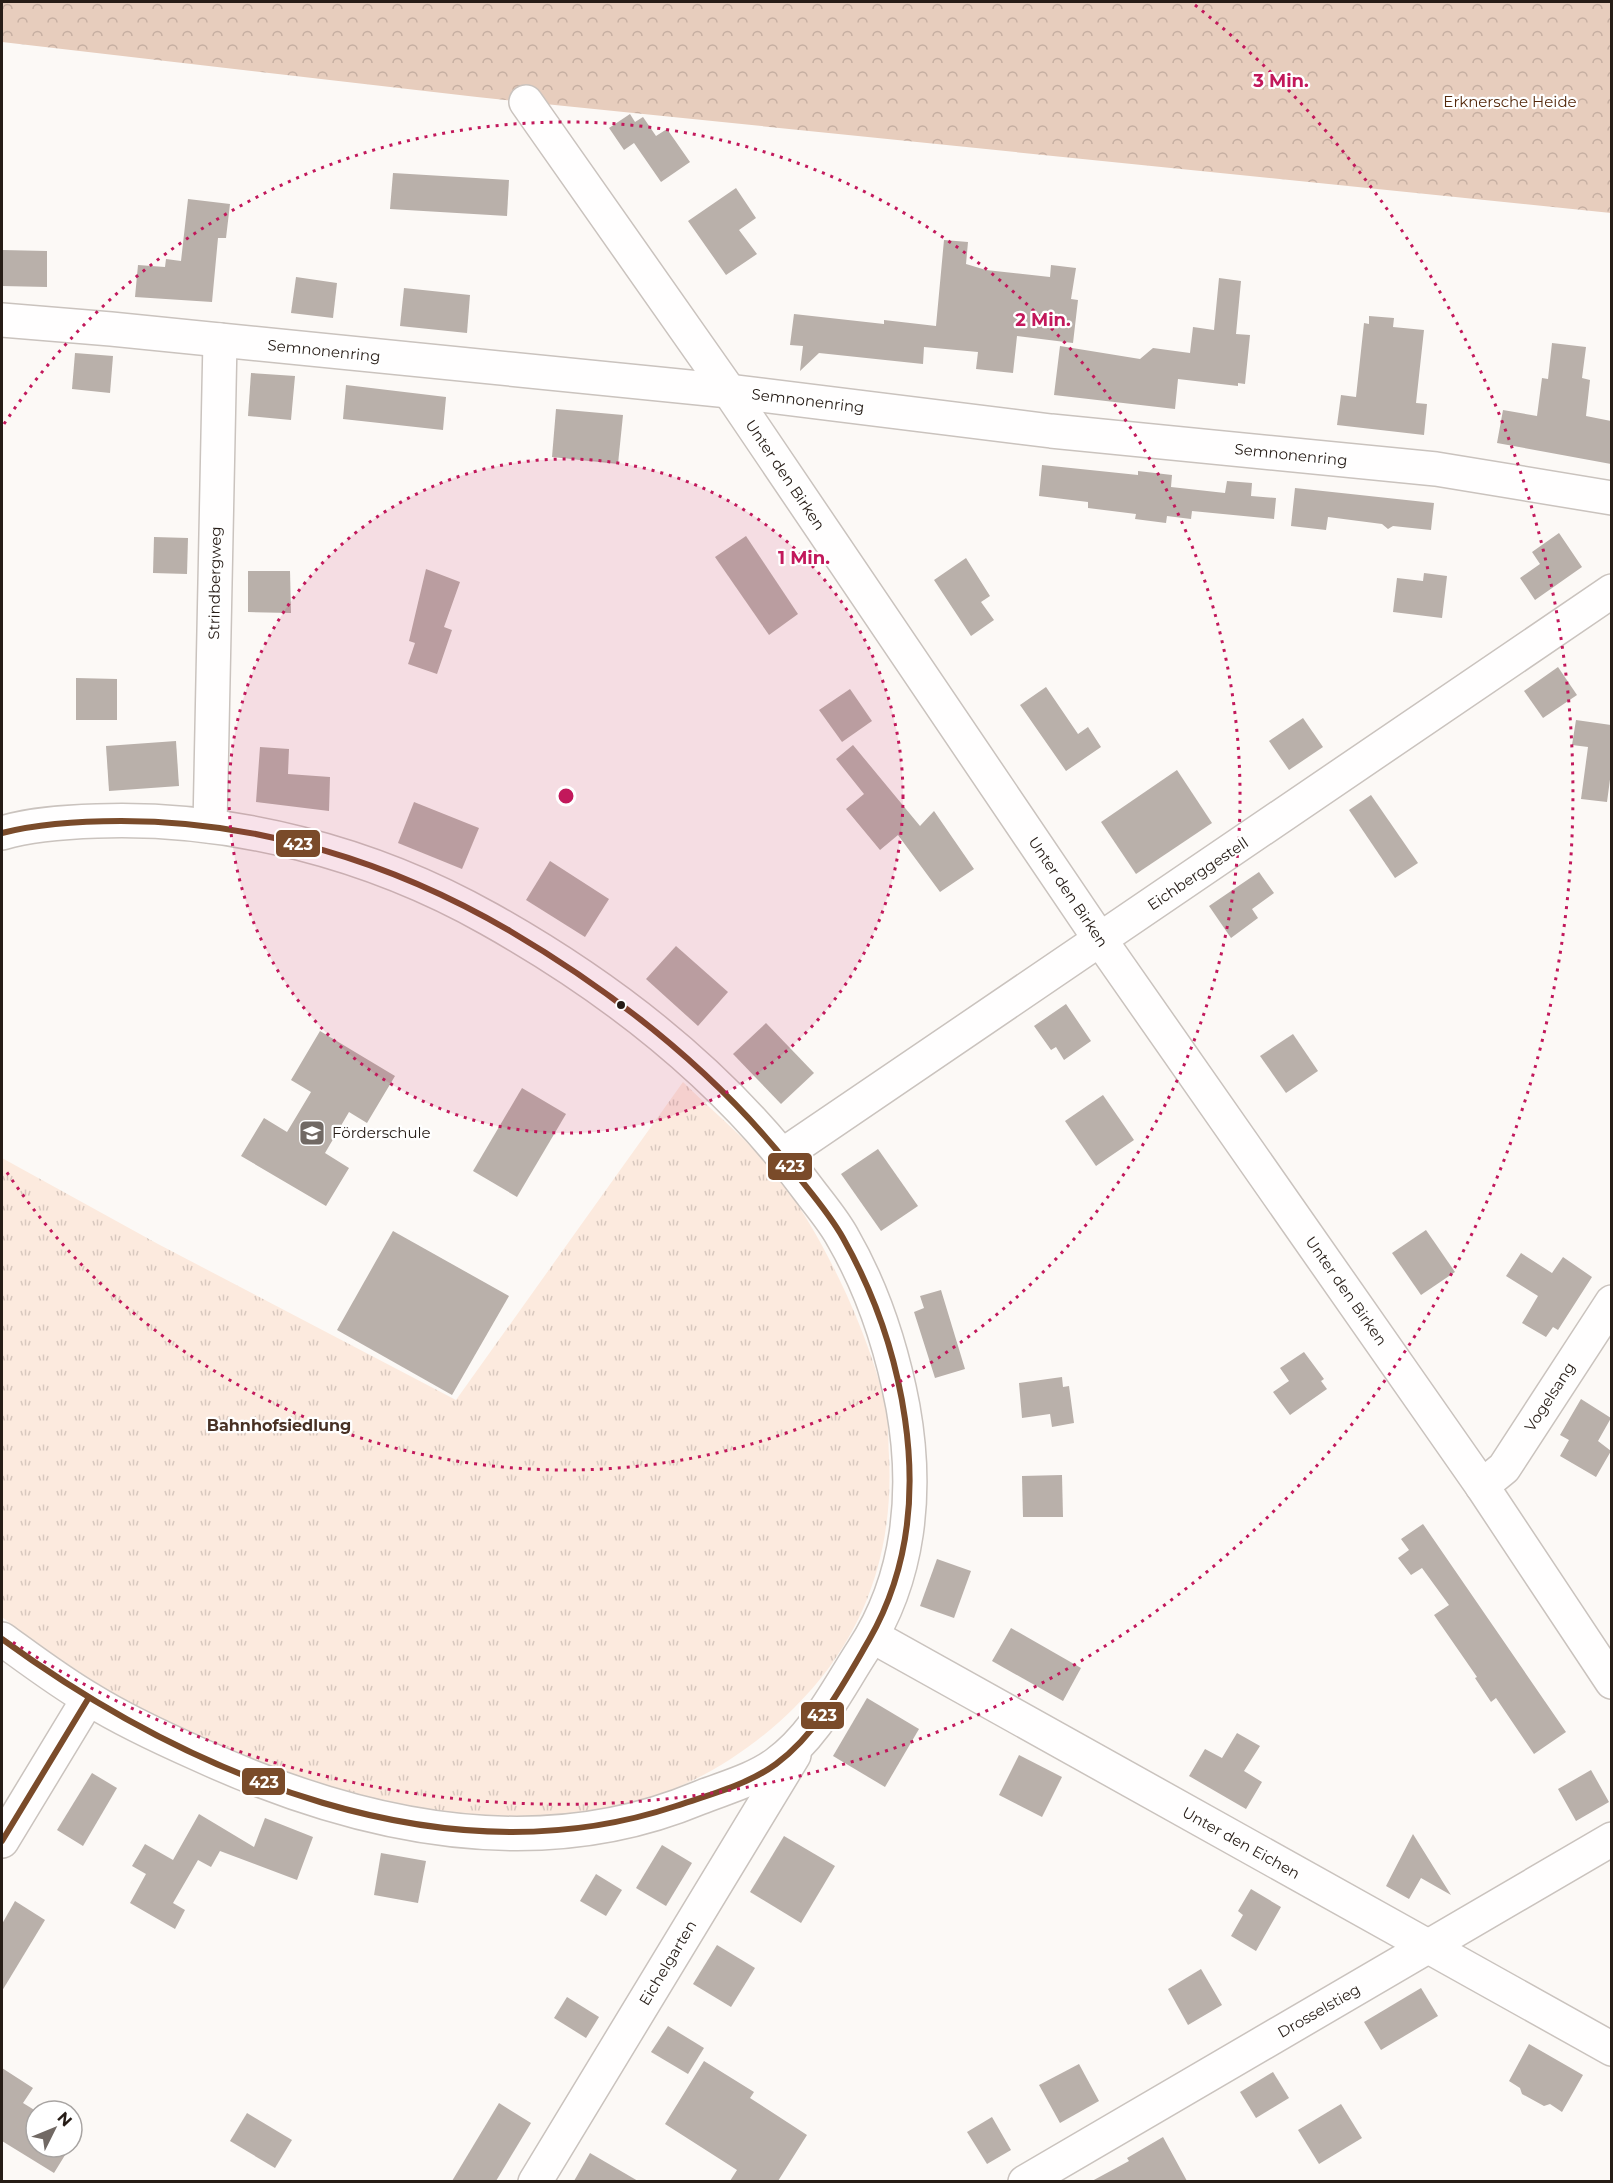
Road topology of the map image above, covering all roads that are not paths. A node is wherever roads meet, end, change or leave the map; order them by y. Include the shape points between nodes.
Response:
1 (525, 102) dead end
2 (2, 320) edge
3 (220, 340) junction
4 (729, 392) junction
5 (1611, 498) edge
6 (1611, 591) edge
7 (210, 826) junction
8 (2, 833) edge
9 (1101, 940) junction
10 (783, 1155) junction
11 (1611, 1302) edge
12 (1482, 1486) junction
13 (872, 1636) junction
14 (2, 1639) edge
15 (1611, 1682) edge
16 (88, 1699) junction
17 (800, 1745) junction
18 (1611, 1839) edge
19 (2, 1841) edge
20 (1428, 1947) junction
21 (1611, 2049) edge
22 (535, 2181) edge
23 (1025, 2181) edge

1 - 4 street, Unter den Birken
2 - 3 street, Semnonenring
3 - 4 street, Semnonenring
3 - 7 street, Strindbergweg
4 - 5 street, Semnonenring via 1051,431 1444,470
4 - 9 street, Unter den Birken
6 - 9 street, Eichberggestell
7 - 8 street, Eichelgarten via 144,819 73,822
7 - 10 street, Eichelgarten via 300,844 360,862 444,894 509,930 623,1004 694,1063
9 - 10 street, Eichberggestell
9 - 12 street, Unter den Birken
10 - 13 street, Eichelgarten via 842,1234 873,1299 896,1370 909,1442 911,1510 894,1590
11 - 12 street, Vogelsang via 1504,1468
12 - 15 street, Unter den Birken
13 - 17 street, Eichelgarten
13 - 20 street, Unter den Eichen
14 - 16 street
16 - 17 street via 143,1729 293,1793 425,1827 477,1832 538,1834 603,1828 675,1808 770,1769
16 - 19 street
17 - 22 street, Eichelgarten
18 - 20 street, Drosselstieg
20 - 21 street, Unter den Eichen
20 - 23 street, Drosselstieg

